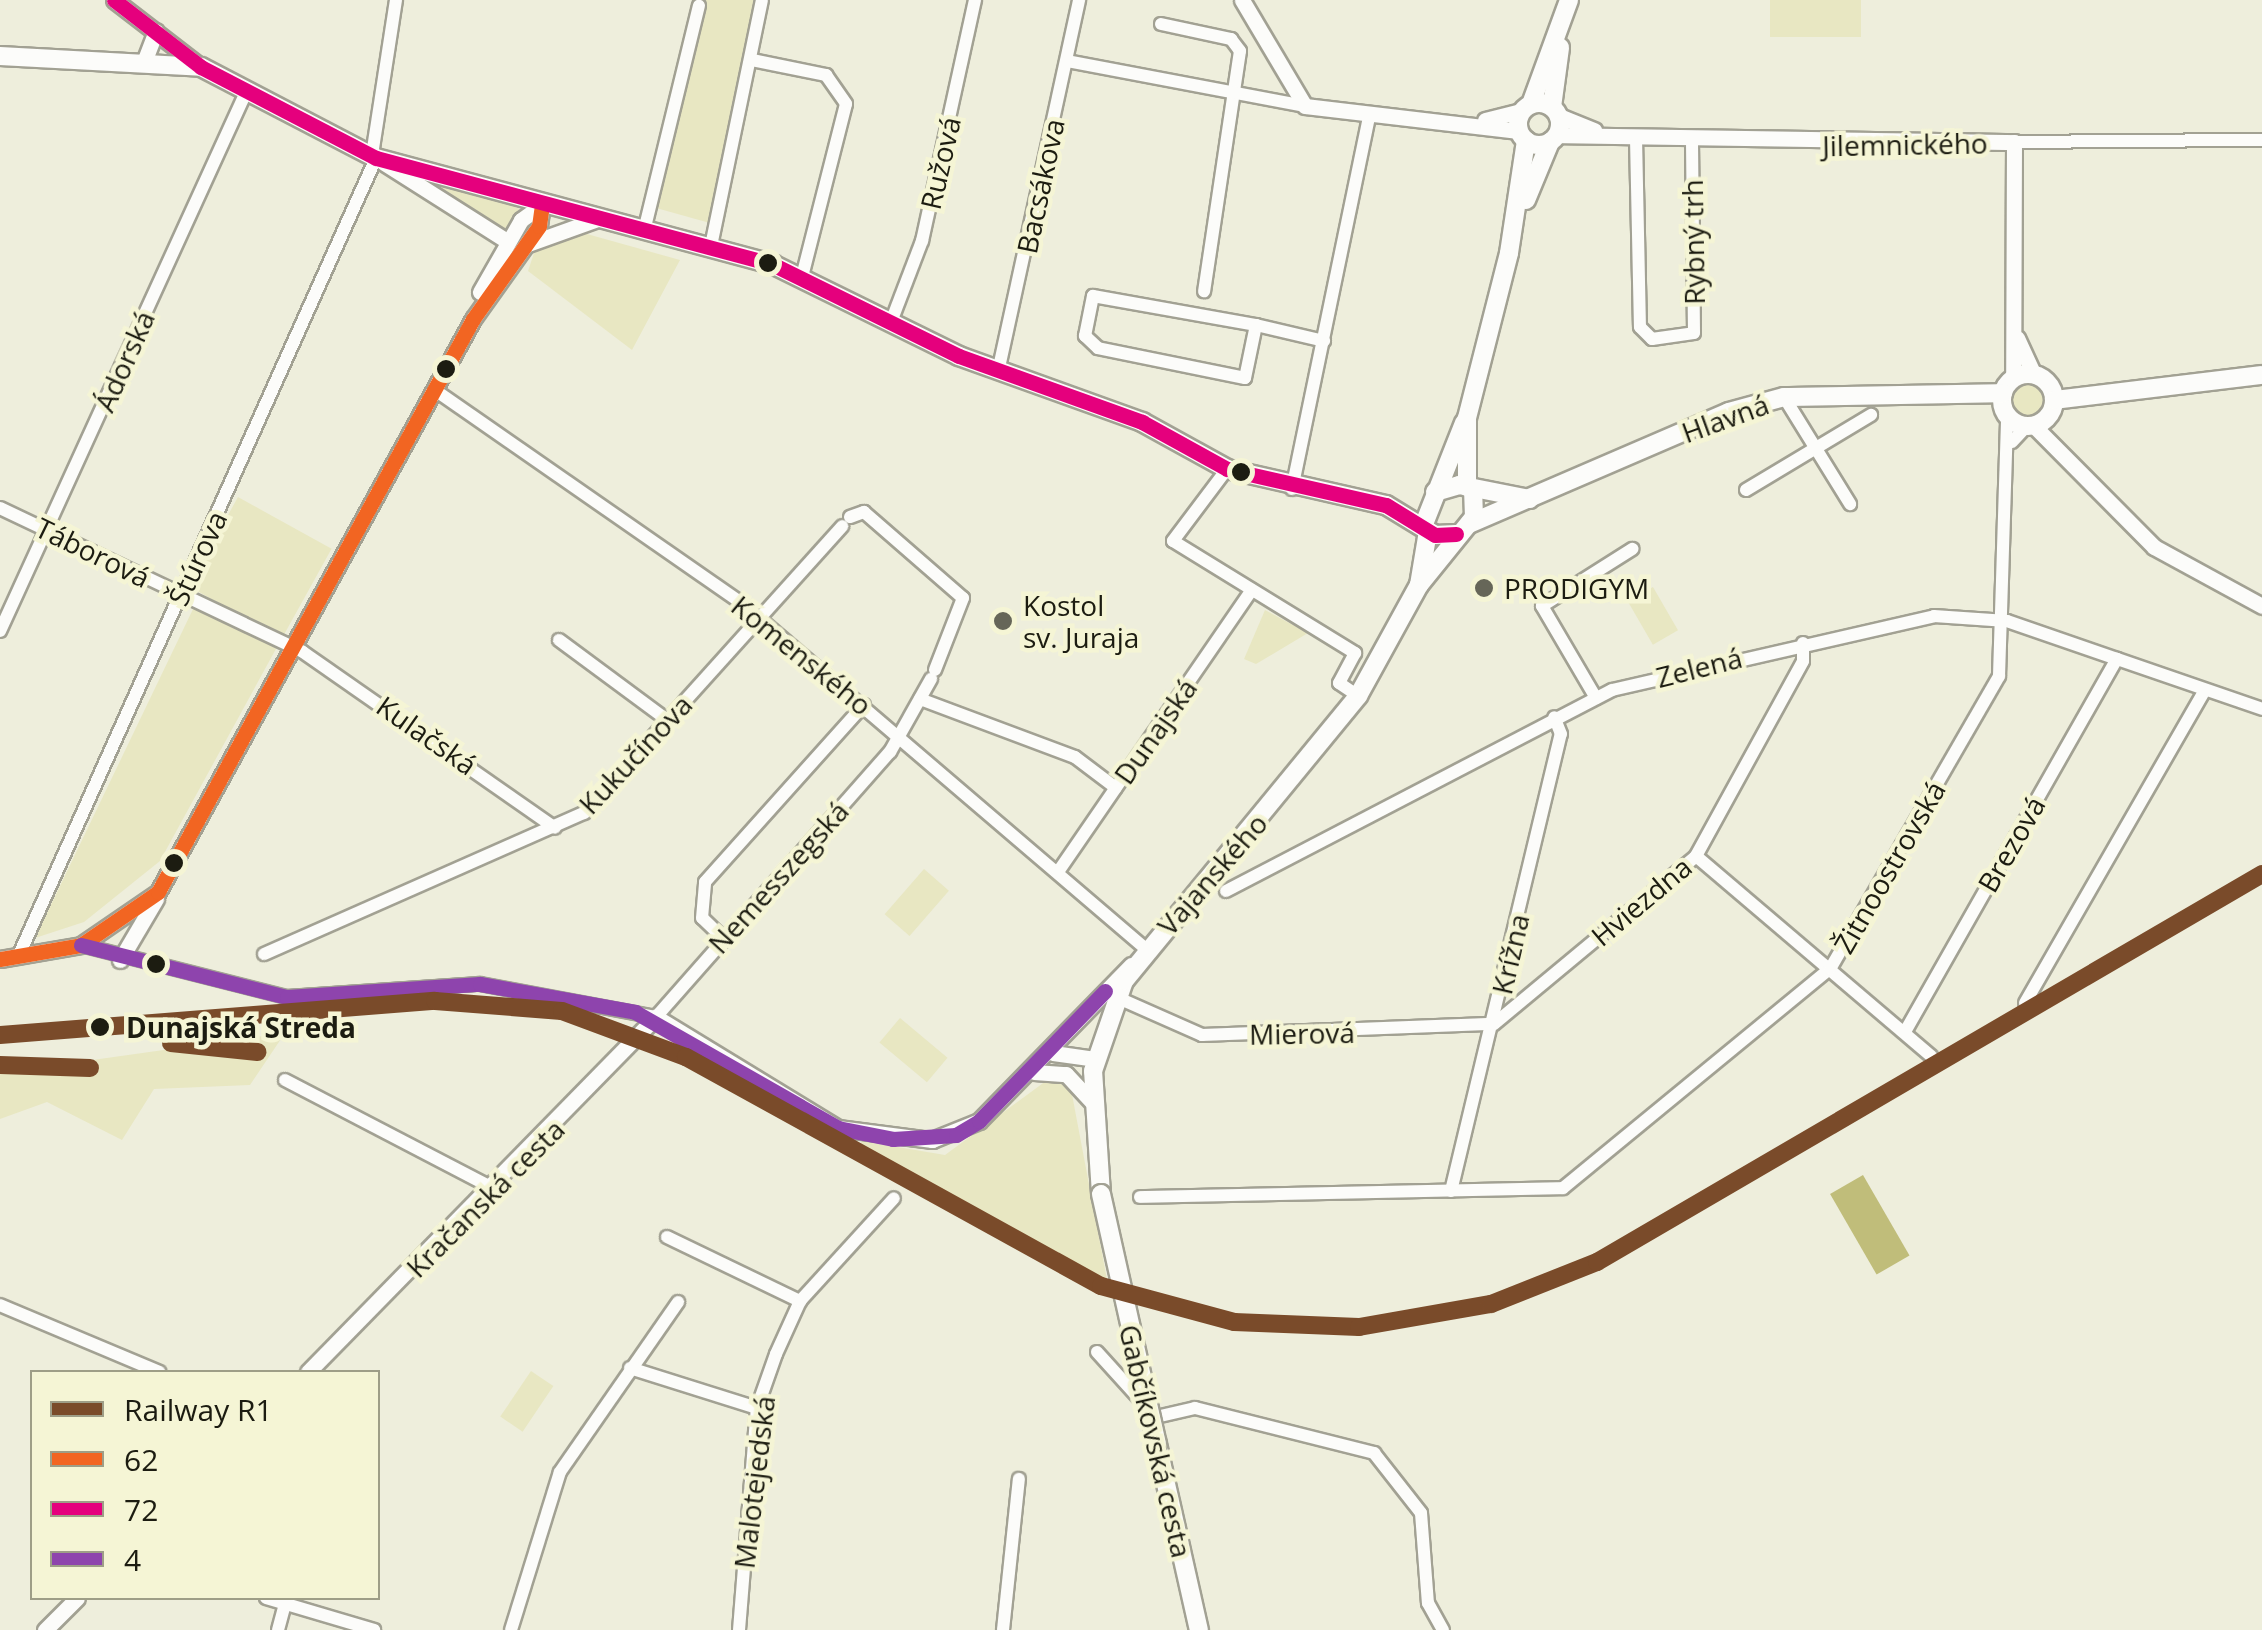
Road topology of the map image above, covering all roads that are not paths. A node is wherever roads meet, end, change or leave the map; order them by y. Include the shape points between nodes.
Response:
1 (114, 0) edge
2 (396, 0) edge
3 (762, 0) edge
4 (975, 0) edge
5 (1079, 0) edge
6 (1242, 0) edge
7 (1569, 0) edge
8 (699, 6) dead end
9 (1563, 21) junction
10 (1161, 24) dead end
11 (156, 30) junction
12 (0, 56) edge
13 (752, 60) junction
14 (1067, 61) junction
15 (144, 62) junction
16 (200, 67) junction
17 (246, 90) junction
18 (1233, 94) junction
19 (1306, 106) junction
20 (1526, 108) junction
21 (1556, 111) junction
22 (1369, 116) junction
23 (1476, 122) junction
24 (1603, 134) junction
25 (1523, 136) junction
26 (1636, 138) junction
27 (1554, 139) junction
28 (2262, 140) edge
29 (1692, 142) junction
30 (2014, 142) junction
31 (374, 156) junction
32 (542, 205) junction
33 (598, 218) junction
34 (1516, 223) junction
35 (644, 230) junction
36 (508, 241) junction
37 (525, 246) junction
38 (711, 246) junction
39 (802, 277) junction
40 (1204, 291) dead end
41 (472, 319) junction
42 (892, 322) junction
43 (1256, 325) junction
44 (2015, 335) junction
45 (1324, 341) junction
46 (998, 372) junction
47 (2034, 375) junction
48 (2262, 375) edge
49 (435, 390) junction
50 (1784, 398) junction
51 (2006, 399) junction
52 (2054, 400) junction
53 (1871, 415) dead end
54 (1467, 418) junction
55 (2036, 424) junction
56 (2012, 442) junction
57 (1815, 448) junction
58 (1226, 469) junction
59 (1292, 489) junction
60 (1470, 490) junction
61 (1746, 490) dead end
62 (1432, 495) junction
63 (1530, 499) junction
64 (1850, 504) dead end
65 (1386, 506) junction
66 (0, 508) edge
67 (852, 518) joint
68 (1426, 528) junction
69 (1462, 529) junction
70 (47, 530) junction
71 (1632, 549) dead end
72 (1419, 585) junction
73 (1252, 590) junction
74 (180, 594) junction
75 (2262, 606) edge
76 (757, 616) junction
77 (2007, 621) junction
78 (0, 631) edge
79 (559, 640) dead end
80 (1803, 642) junction
81 (295, 647) junction
82 (2117, 659) junction
83 (2205, 690) junction
84 (1358, 696) junction
85 (1596, 698) junction
86 (920, 699) junction
87 (864, 705) junction
88 (2262, 710) edge
89 (1554, 717) junction
90 (668, 720) junction
91 (900, 736) junction
92 (1116, 788) junction
93 (555, 828) junction
94 (1696, 856) junction
95 (1058, 872) junction
96 (1226, 891) dead end
97 (158, 892) junction
98 (724, 939) junction
99 (81, 945) junction
100 (264, 954) dead end
101 (1142, 954) junction
102 (18, 957) junction
103 (0, 959) edge
104 (120, 960) junction
105 (1830, 969) junction
106 (1116, 997) junction
107 (2025, 1002) dead end
108 (656, 1017) junction
109 (1494, 1024) junction
110 (1906, 1030) junction
111 (1053, 1053) junction
112 (1931, 1056) dead end
113 (1095, 1059) junction
114 (1034, 1072) junction
115 (285, 1080) dead end
116 (1091, 1101) junction
117 (496, 1190) junction
118 (1450, 1191) junction
119 (1102, 1194) joint
120 (1140, 1197) dead end
121 (894, 1198) dead end
122 (667, 1237) dead end
123 (800, 1301) junction
124 (678, 1302) dead end
125 (0, 1305) edge
126 (1098, 1352) dead end
127 (630, 1368) junction
128 (154, 1370) edge
129 (310, 1370) edge
130 (757, 1408) junction
131 (1018, 1478) dead end
132 (76, 1600) edge
133 (272, 1600) edge
134 (284, 1604) junction
135 (45, 1630) edge
136 (278, 1630) edge
137 (374, 1630) edge
138 (511, 1630) edge
139 (739, 1630) edge
140 (1003, 1630) edge
141 (1198, 1630) edge
142 (1443, 1630) edge

1 - 11 street
2 - 31 street, Štúrova
3 - 13 street
4 - 42 street, Ružová via 922,242
5 - 14 street, Bacsákova
6 - 19 street
7 - 9 main road
8 - 35 street
9 - 20 main road
9 - 21 main road
10 - 18 street via 1236,42
11 - 15 street
11 - 16 street
12 - 15 main road
13 - 38 street
13 - 39 street via 826,74 845,116
14 - 18 street
14 - 46 street, Bacsákova
15 - 16 main road
16 - 17 main road
17 - 31 main road
17 - 70 street, Ádorská
18 - 19 street
18 - 40 street
19 - 22 street
20 - 21 main road
20 - 23 street
20 - 25 main road
21 - 24 street, Jilemnického
21 - 27 main road
22 - 23 street
22 - 45 street
23 - 25 street
24 - 26 street, Jilemnického
24 - 27 street, Jilemnického
25 - 27 main road
25 - 34 main road
26 - 29 street, Jilemnického
26 - 29 street, Rybný trh via 1640,327 1652,339 1694,333
27 - 34 main road
28 - 30 street
29 - 30 street, Jilemnického
30 - 44 street, Jilemnického
31 - 32 main road
31 - 36 street
31 - 74 street, Štúrova
32 - 33 main road
32 - 36 street
32 - 37 street
33 - 35 main road
33 - 37 street
34 - 54 main road
35 - 38 main road
36 - 41 street
37 - 41 street
38 - 39 main road
39 - 42 main road
41 - 49 street
42 - 46 main road
43 - 43 street via 1093,296 1085,336 1098,348 1245,378
43 - 45 street
44 - 47 street, Jilemnického
44 - 51 street, Jilemnického
45 - 59 street
46 - 58 main road via 1142,422
47 - 51 main road, Hlavná
47 - 52 main road
48 - 52 main road
49 - 76 street, Komenského
49 - 81 street
50 - 51 main road, Hlavná
50 - 57 street
50 - 63 main road, Hlavná via 1728,412
51 - 55 main road
51 - 56 street, Žitnoostrovská
52 - 55 main road
53 - 57 street
54 - 60 main road
54 - 62 main road
55 - 56 street
55 - 75 street via 2154,547
56 - 77 street, Žitnoostrovská
57 - 61 street
57 - 64 street
58 - 59 main road
58 - 73 street via 1174,541
59 - 65 main road
60 - 62 main road
60 - 63 main road
60 - 69 main road
62 - 65 main road
62 - 68 main road
63 - 69 main road, Hlavná
65 - 68 main road
66 - 70 street, Táborová
67 - 76 street, Kukučínova
67 - 86 street, Nemesszegská via 963,598
68 - 69 main road
68 - 72 main road
69 - 72 main road
70 - 74 street, Táborová
70 - 78 street, Ádorská
71 - 85 street via 1542,606
72 - 84 main road, Vajanského
73 - 84 street via 1355,653 1339,682
73 - 92 street, Dunajská
74 - 81 street, Táborová
74 - 102 street, Štúrova
76 - 87 street, Komenského
76 - 90 street, Kukučínova
77 - 80 street, Zelená via 1934,616
77 - 82 street, Zelená
77 - 105 street, Žitnoostrovská via 1999,676
79 - 90 street
80 - 85 street, Zelená
80 - 94 street, Hviezdna via 1803,661
81 - 93 street, Kulačská
81 - 97 street
82 - 83 street, Zelená
82 - 110 street, Brezová
83 - 88 street, Zelená
83 - 107 street
84 - 101 main road, Vajanského
85 - 89 street, Zelená
86 - 91 street, Nemesszegská
86 - 92 street via 1075,757
87 - 91 street, Komenského
87 - 98 street via 705,882 702,918
89 - 96 street, Zelená
89 - 109 street, Krížna via 1561,734
90 - 93 street, Kukučínova via 584,812
91 - 95 street, Komenského
91 - 98 street, Nemesszegská
92 - 95 street, Dunajská
93 - 100 street, Kukučínova
94 - 105 street
94 - 109 street, Hviezdna
95 - 101 street, Komenského
97 - 99 street
97 - 104 street
98 - 108 street, Nemesszegská
99 - 102 street
99 - 104 street
101 - 106 main road, Vajanského
101 - 111 street
102 - 103 street
104 - 108 street via 287,997 480,984
105 - 110 street
105 - 118 street, Žitnoostrovská via 1579,1179 1563,1188
106 - 109 street, Mierová via 1202,1035
106 - 113 main road, Vajanského
108 - 114 street via 838,1128 893,1139 956,1135
108 - 117 street, Kračanská cesta
109 - 118 street, Krížna
110 - 112 street
111 - 113 street
111 - 114 street
113 - 116 main road, Vajanského
114 - 116 street via 1066,1074
115 - 117 street
116 - 119 main road, Vajanského
117 - 129 street, Kračanská cesta
118 - 120 street, Žitnoostrovská
119 - 141 main road, Gabčíkovská cesta, bridge
121 - 123 street, Malotejedská
122 - 123 street
123 - 130 street, Malotejedská
124 - 127 street
125 - 128 street
126 - 142 street via 1156,1417 1195,1408 1362,1451 1421,1513 1428,1604
127 - 130 street
127 - 138 street via 560,1472
130 - 139 street, Malotejedská
131 - 140 street
132 - 135 street
133 - 134 street
134 - 136 street
134 - 137 street

